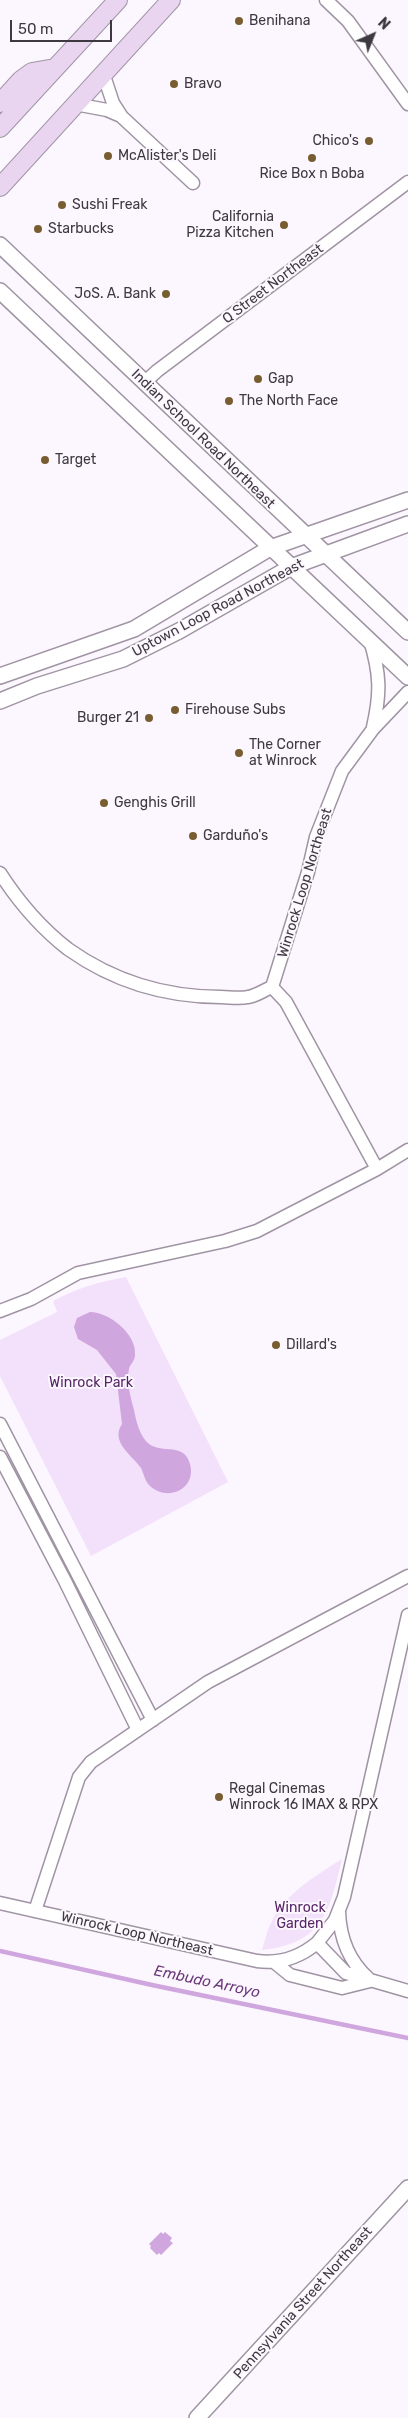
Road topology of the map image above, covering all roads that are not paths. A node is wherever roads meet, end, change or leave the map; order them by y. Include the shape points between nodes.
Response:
1 (118, 0) edge
2 (171, 0) edge
3 (326, 0) edge
4 (55, 68) junction
5 (103, 73) junction
6 (0, 103) edge
7 (75, 104) junction
8 (408, 104) edge
9 (122, 117) junction
10 (0, 128) edge
11 (193, 183) dead end
12 (407, 185) edge
13 (0, 187) edge
14 (0, 245) edge
15 (0, 291) edge
16 (144, 383) junction
17 (408, 500) edge
18 (408, 524) edge
19 (306, 537) junction
20 (270, 548) junction
21 (325, 554) junction
22 (291, 567) junction
23 (408, 632) edge
24 (370, 640) junction
25 (44, 660) junction
26 (0, 676) edge
27 (408, 676) edge
28 (51, 682) junction
29 (408, 692) edge
30 (0, 701) edge
31 (373, 730) junction
32 (0, 872) edge
33 (272, 987) junction
34 (408, 1150) edge
35 (377, 1169) junction
36 (0, 1311) edge
37 (0, 1424) edge
38 (0, 1457) edge
39 (408, 1576) edge
40 (408, 1615) edge
41 (153, 1720) junction
42 (138, 1730) junction
43 (0, 1903) edge
44 (35, 1911) junction
45 (339, 1912) junction
46 (317, 1943) junction
47 (274, 1962) junction
48 (371, 1981) junction
49 (408, 1991) edge
50 (408, 2188) edge
51 (197, 2418) edge

1 - 4 main road
2 - 5 main road
3 - 8 street via 348,21
4 - 6 main road via 32,72
4 - 10 main road
5 - 7 main road
5 - 9 street via 113,103
7 - 9 street via 107,110
7 - 13 main road
9 - 11 street
12 - 16 street, Q Street Northeast
14 - 16 street, Indian School Road Northeast
15 - 20 street
16 - 19 street, Indian School Road Northeast
17 - 19 street, Uptown Loop Road Northeast
18 - 21 street, Uptown Loop Road Northeast
19 - 20 street, Uptown Loop Road Northeast
19 - 21 street, Indian School Road Northeast
20 - 22 street
20 - 25 street, Uptown Loop Road Northeast via 134,629
21 - 22 street, Uptown Loop Road Northeast
21 - 23 street, Indian School Road Northeast
22 - 24 street
22 - 28 street, Uptown Loop Road Northeast via 154,645 123,659
24 - 27 street
24 - 31 street, Winrock Loop Northeast via 378,668 380,693
25 - 26 street, Uptown Loop Road Northeast
25 - 28 street
28 - 30 street, Uptown Loop Road Northeast
29 - 31 street, Winrock Loop Northeast
31 - 33 street, Winrock Loop Northeast via 338,780 316,836
32 - 33 street via 22,904 51,934 86,960 125,980 160,991 197,997 248,997
33 - 35 street via 286,1002
34 - 35 street
35 - 36 street via 257,1231 78,1273 31,1299
37 - 41 street
38 - 42 street via 66,1581
39 - 41 street via 223,1674
40 - 45 street, Winrock Loop Northeast
41 - 42 street
42 - 44 street via 91,1762 79,1777
43 - 44 street, Winrock Loop Northeast
44 - 47 street, Winrock Loop Northeast via 249,1960
45 - 46 street, Winrock Loop Northeast
45 - 48 street, Winrock Loop Northeast via 344,1946 356,1968
46 - 47 street, Winrock Loop Northeast via 297,1955
46 - 48 street, Winrock Loop Northeast via 346,1973
47 - 48 street, Winrock Loop Northeast via 290,1975 342,1988
48 - 49 street, Winrock Loop Northeast
50 - 51 street, Pennsylvania Street Northeast

